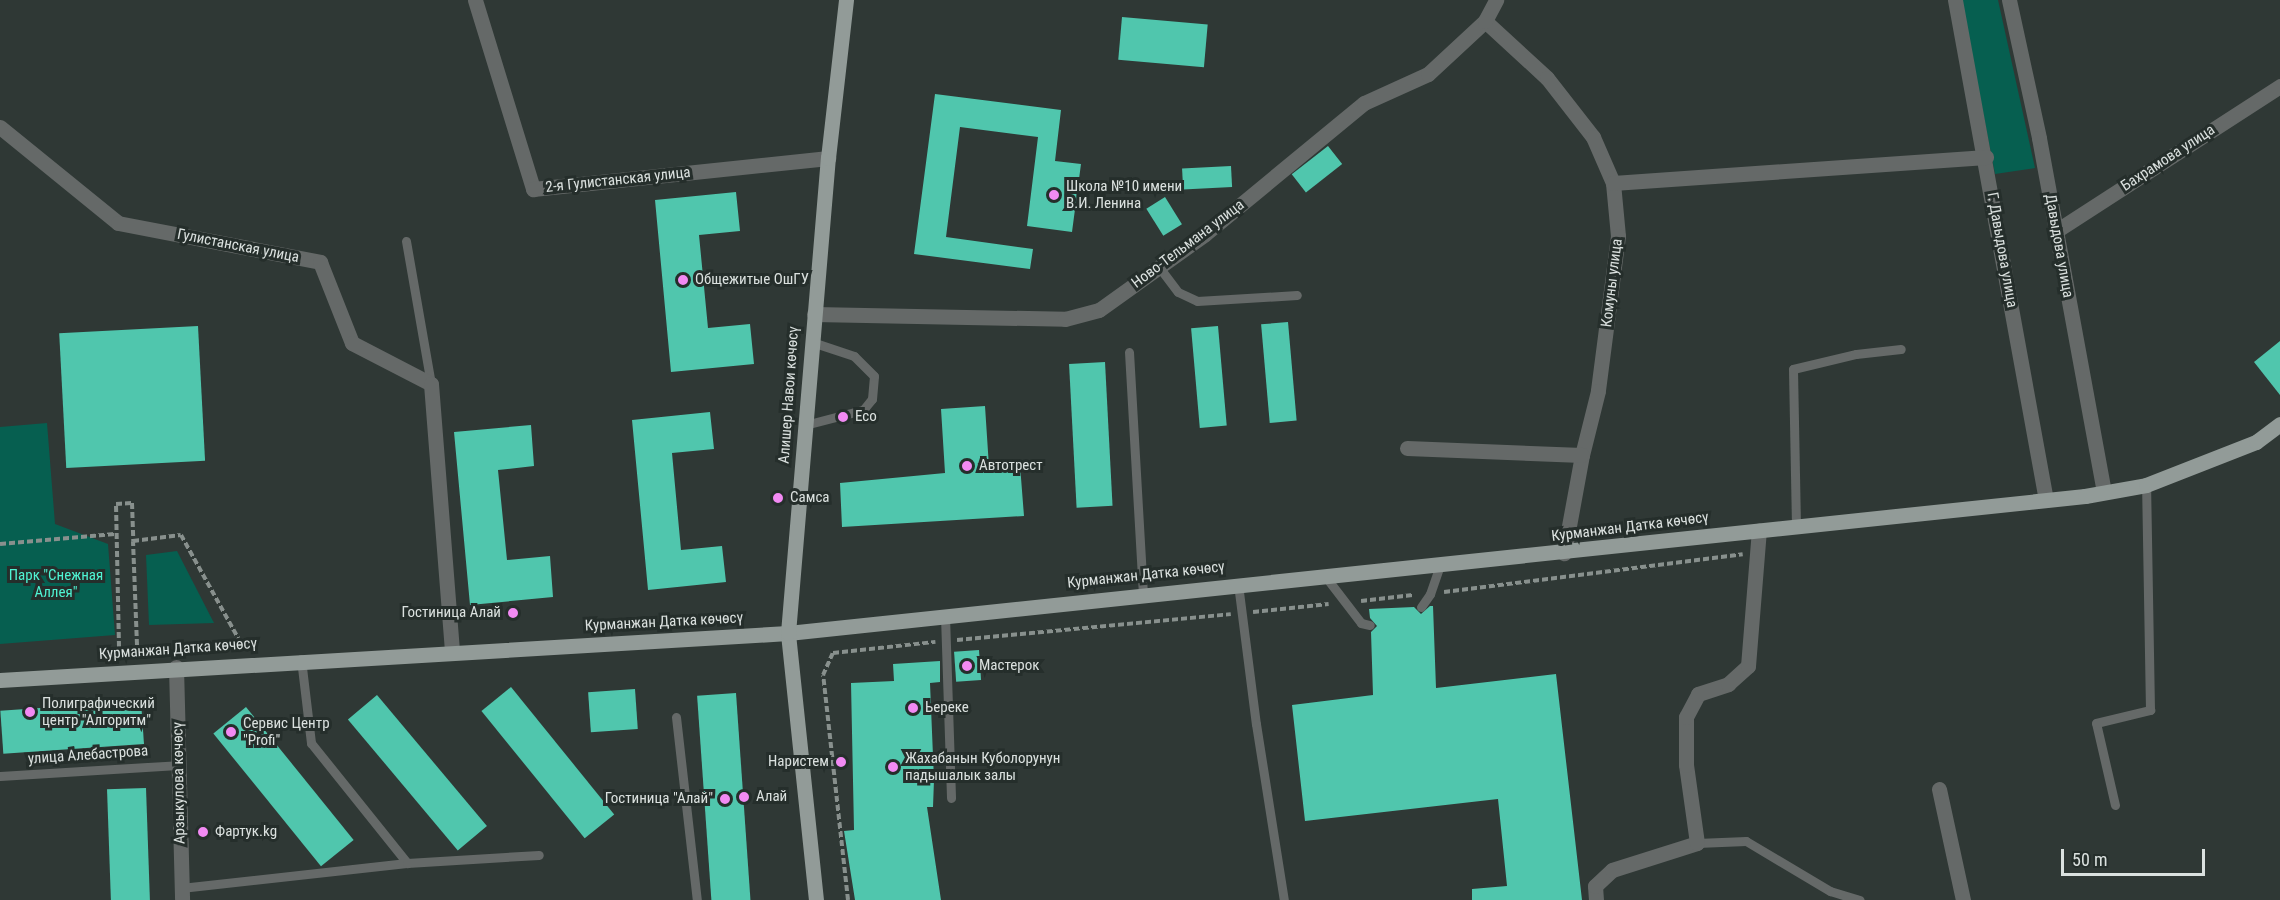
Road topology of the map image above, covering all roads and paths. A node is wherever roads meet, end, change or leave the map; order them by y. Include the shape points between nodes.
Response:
1 (475, 0) edge
2 (846, 0) edge
3 (1496, 0) edge
4 (1954, 0) edge
5 (2008, 0) edge
6 (1485, 21) junction
7 (2280, 86) edge
8 (0, 127) edge
9 (1986, 157) junction
10 (828, 158) junction
11 (1612, 183) junction
12 (2056, 231) junction
13 (406, 241) dead end
14 (1159, 267) junction
15 (1297, 295) dead end
16 (814, 314) junction
17 (812, 342) junction
18 (1901, 348) dead end
19 (1129, 352) dead end
20 (431, 384) junction
21 (2280, 424) edge
22 (805, 425) junction
23 (1407, 448) dead end
24 (1582, 455) junction
25 (2146, 485) junction
26 (2104, 492) junction
27 (2046, 500) junction
28 (1796, 526) junction
29 (1759, 530) junction
30 (115, 534) junction
31 (133, 541) junction
32 (0, 544) edge
33 (1757, 552) junction
34 (1564, 553) junction
35 (1440, 565) junction
36 (1325, 576) junction
37 (1239, 584) junction
38 (1143, 593) junction
39 (1430, 594) junction
40 (1343, 603) junction
41 (1421, 607) dead end
42 (1243, 613) junction
43 (945, 616) junction
44 (1370, 625) dead end
45 (788, 633) junction
46 (238, 638) dead end
47 (945, 641) junction
48 (137, 645) dead end
49 (119, 647) dead end
50 (452, 650) junction
51 (301, 659) junction
52 (176, 667) junction
53 (0, 680) edge
54 (676, 717) dead end
55 (178, 765) junction
56 (0, 776) edge
57 (1939, 789) dead end
58 (951, 798) dead end
59 (2115, 806) dead end
60 (1697, 843) junction
61 (539, 855) dead end
62 (407, 863) junction
63 (182, 894) edge
64 (697, 900) edge
65 (816, 900) edge
66 (848, 900) edge
67 (1284, 900) edge
68 (1596, 900) edge
69 (1860, 900) edge
70 (1963, 900) edge

1 - 10 street, 2-я Гулистанская улица via 533,189
2 - 10 main road, Алишер Навои көчөсү
3 - 6 street, Ново-Тельмана улица
4 - 9 street, Г. Давыдова улица
5 - 12 street, Давыдова улица
6 - 11 street, Комуны улица via 1546,78 1593,137
6 - 14 street, Ново-Тельмана улица via 1428,74 1364,103
7 - 12 street, Бахрамова улица
8 - 20 street, Гулистанская улица via 118,223 320,262 352,343
9 - 11 street
9 - 27 street, Г. Давыдова улица
10 - 16 main road, Алишер Навои көчөсү
11 - 24 street, Комуны улица via 1618,236 1598,391
12 - 26 street, Давыдова улица
13 - 20 lane
14 - 15 lane via 1178,292 1197,301
14 - 16 street, Ново-Тельмана улица via 1099,310 1065,319
16 - 17 main road, Алишер Навои көчөсү
17 - 22 main road, Алишер Навои көчөсү
17 - 22 lane via 854,356 874,376 872,399 863,410
18 - 28 lane via 1793,369
19 - 38 lane
20 - 50 street
21 - 25 main road, Курманжан Датка көчөсү via 2256,442
22 - 45 main road, Алишер Навои көчөсү
23 - 24 street
24 - 34 street, Комуны улица
25 - 26 main road, Курманжан Датка көчөсү
25 - 59 lane via 2150,710 2096,723
26 - 27 main road, Курманжан Датка көчөсү
27 - 28 main road, Курманжан Датка көчөсү
28 - 29 main road, Курманжан Датка көчөсү
29 - 33 street
29 - 34 main road, Курманжан Датка көчөсү
30 - 31 path via 116,504 132,503
30 - 32 path
30 - 49 path
31 - 46 path via 181,535
31 - 48 path
33 - 39 path
33 - 60 street via 1748,666 1728,684 1698,694 1686,717 1686,765
34 - 35 main road, Курманжан Датка көчөсү
35 - 36 main road, Курманжан Датка көчөсү
35 - 39 lane
36 - 37 main road, Курманжан Датка көчөсү
36 - 40 lane
37 - 38 main road, Курманжан Датка көчөсү
37 - 42 lane
38 - 43 main road, Курманжан Датка көчөсү
39 - 40 path
39 - 41 lane
40 - 42 path
40 - 44 lane via 1361,623
42 - 47 path
42 - 67 lane
43 - 45 main road, Курманжан Датка көчөсү
43 - 47 lane
45 - 50 main road, Курманжан Датка көчөсү
45 - 65 main road, Алишер Навои көчөсү
47 - 58 lane
47 - 66 path via 833,653 823,675
50 - 51 main road, Курманжан Датка көчөсү
51 - 52 main road, Курманжан Датка көчөсү
51 - 62 lane via 311,743
52 - 53 main road, Курманжан Датка көчөсү
52 - 55 street, Арзыкулова көчөсү
54 - 64 lane
55 - 56 lane, улица Алебастрова
55 - 63 street, Арзыкулова көчөсү
57 - 70 street
60 - 68 street via 1612,870 1595,886
60 - 69 lane via 1746,841 1830,891
61 - 62 lane
62 - 63 lane

